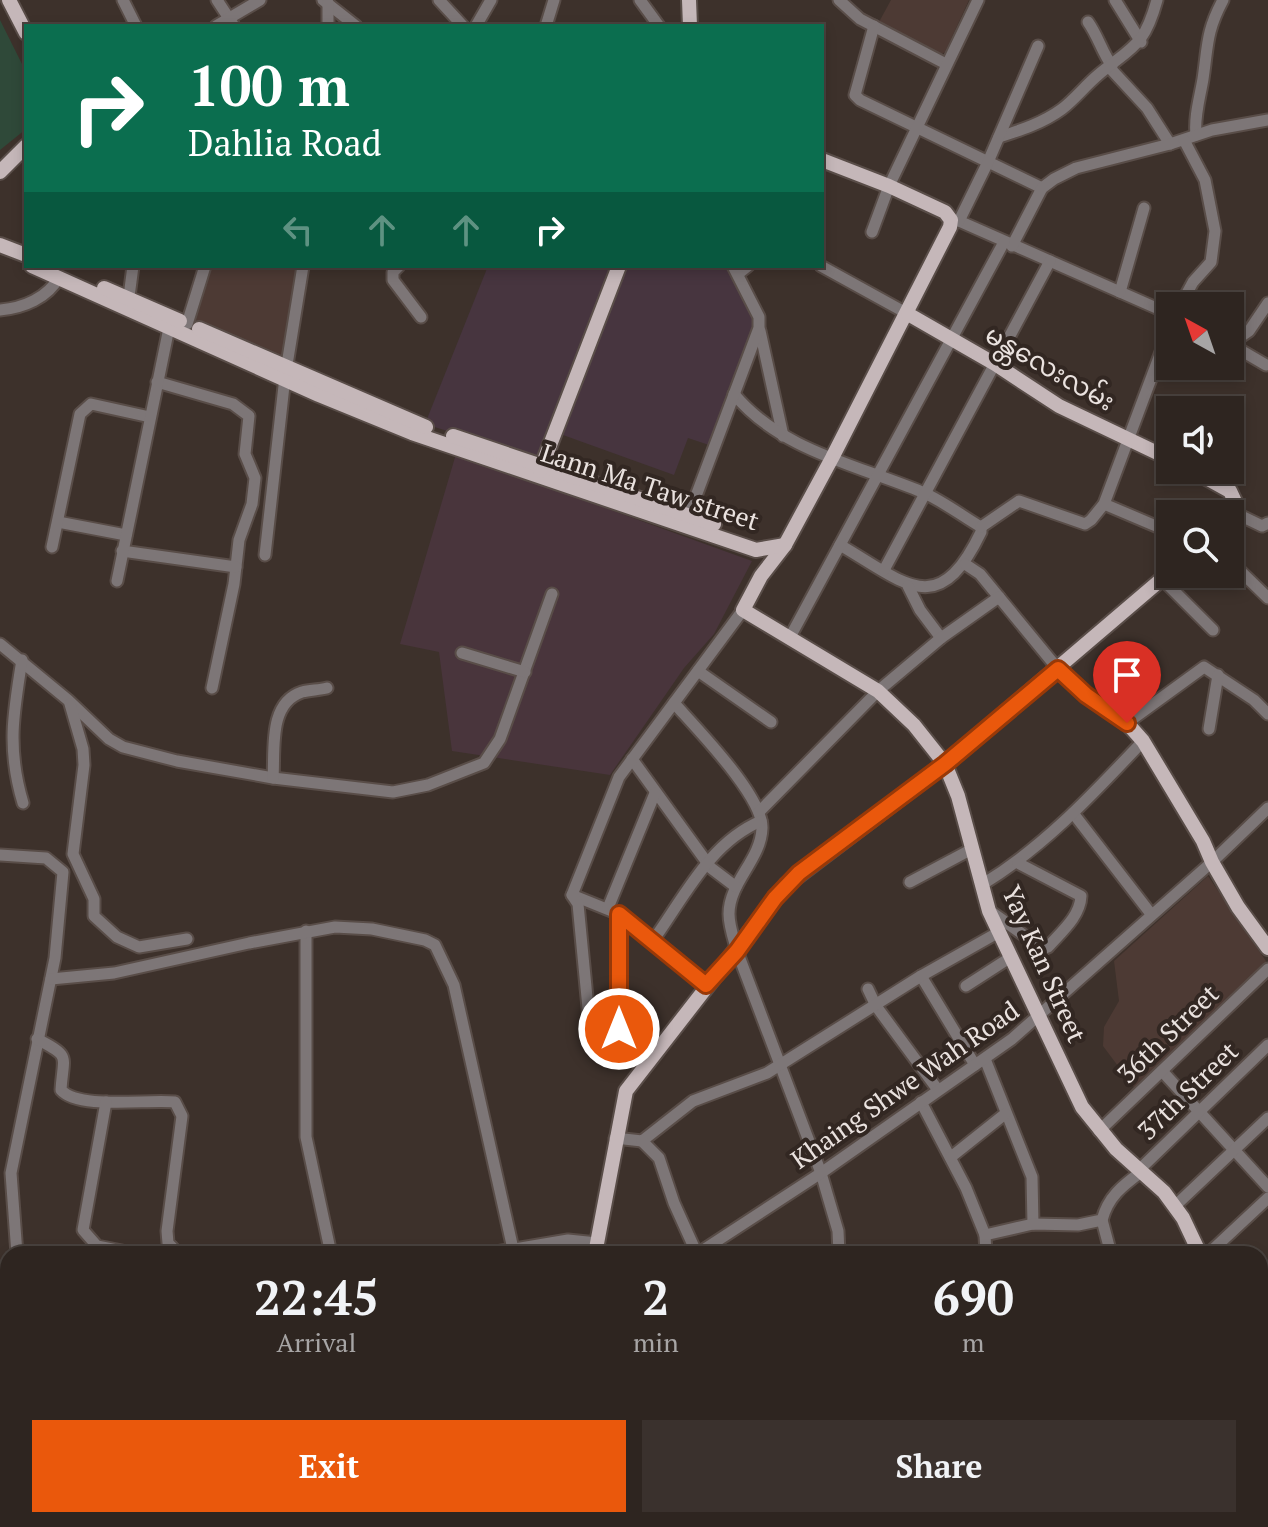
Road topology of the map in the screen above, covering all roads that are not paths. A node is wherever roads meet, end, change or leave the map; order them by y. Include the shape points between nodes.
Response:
1 (9, 0) edge
2 (18, 0) edge
3 (123, 0) edge
4 (217, 0) edge
5 (260, 0) edge
6 (439, 0) edge
7 (491, 0) edge
8 (554, 0) edge
9 (640, 0) edge
10 (689, 0) edge
11 (839, 0) edge
12 (978, 0) edge
13 (1115, 0) edge
14 (1157, 0) edge
15 (1223, 0) edge
16 (326, 2) edge
17 (651, 13) junction
18 (231, 22) edge
19 (1088, 22) dead end
20 (30, 24) edge
21 (135, 24) edge
22 (328, 24) edge
23 (354, 24) edge
24 (461, 24) edge
25 (477, 24) edge
26 (547, 24) edge
27 (643, 24) edge
28 (658, 24) edge
29 (690, 24) edge
30 (874, 26) junction
31 (24, 29) edge
32 (1141, 42) junction
33 (1038, 46) dead end
34 (946, 64) junction
35 (1110, 66) junction
36 (1266, 121) edge
37 (917, 127) junction
38 (1196, 135) junction
39 (1268, 135) edge
40 (999, 137) junction
41 (24, 139) edge
42 (1184, 140) junction
43 (1170, 144) junction
44 (24, 148) edge
45 (0, 158) edge
46 (988, 162) junction
47 (824, 164) edge
48 (0, 172) edge
49 (889, 186) junction
50 (1042, 188) junction
51 (1144, 208) dead end
52 (955, 220) junction
53 (872, 232) dead end
54 (1008, 244) junction
55 (0, 245) edge
56 (24, 254) edge
57 (0, 255) edge
58 (1050, 261) junction
59 (24, 263) edge
60 (133, 268) edge
61 (204, 268) edge
62 (303, 268) edge
63 (397, 268) edge
64 (618, 268) edge
65 (824, 268) edge
66 (735, 270) edge
67 (55, 272) edge
68 (1120, 292) junction
69 (1188, 292) edge
70 (128, 303) junction
71 (1268, 303) edge
72 (1156, 308) edge
73 (0, 310) edge
74 (908, 314) junction
75 (421, 317) dead end
76 (170, 322) junction
77 (187, 324) junction
78 (759, 328) junction
79 (1244, 334) edge
80 (951, 339) junction
81 (1244, 352) edge
82 (995, 364) junction
83 (1156, 365) edge
84 (1266, 365) edge
85 (286, 372) junction
86 (157, 382) junction
87 (734, 394) junction
88 (150, 417) junction
89 (783, 436) junction
90 (1128, 439) junction
91 (1156, 452) edge
92 (832, 458) junction
93 (540, 470) junction
94 (877, 476) junction
95 (1217, 484) edge
96 (925, 493) junction
97 (1236, 500) edge
98 (1104, 504) junction
99 (687, 519) junction
100 (1244, 521) edge
101 (58, 522) junction
102 (1268, 523) edge
103 (1156, 526) edge
104 (981, 527) junction
105 (126, 535) junction
106 (785, 545) junction
107 (840, 545) junction
108 (52, 547) dead end
109 (765, 550) junction
110 (122, 551) junction
111 (265, 555) dead end
112 (965, 564) junction
113 (236, 567) junction
114 (884, 570) junction
115 (1244, 575) edge
116 (761, 576) junction
117 (117, 581) dead end
118 (1156, 585) edge
119 (908, 586) junction
120 (1176, 588) edge
121 (552, 594) dead end
122 (999, 597) junction
123 (1268, 598) edge
124 (743, 610) junction
125 (1213, 630) dead end
126 (941, 638) junction
127 (789, 639) junction
128 (0, 644) edge
129 (462, 653) dead end
130 (22, 660) junction
131 (1058, 669) junction
132 (698, 671) junction
133 (525, 672) junction
134 (1218, 675) junction
135 (212, 688) dead end
136 (327, 688) dead end
137 (878, 691) junction
138 (68, 700) junction
139 (674, 703) junction
140 (1268, 714) edge
141 (13, 718) junction
142 (0, 722) edge
143 (771, 722) dead end
144 (1127, 723) junction
145 (1209, 729) dead end
146 (1143, 741) junction
147 (632, 759) junction
148 (945, 764) junction
149 (273, 778) junction
150 (655, 793) junction
151 (23, 803) dead end
152 (1268, 808) edge
153 (1073, 813) junction
154 (760, 816) junction
155 (972, 849) junction
156 (0, 855) edge
157 (1212, 862) junction
158 (707, 863) junction
159 (1018, 863) junction
160 (910, 882) dead end
161 (983, 884) junction
162 (736, 887) junction
163 (572, 895) junction
164 (613, 911) junction
165 (989, 911) junction
166 (1151, 914) junction
167 (306, 931) junction
168 (999, 932) junction
169 (187, 939) dead end
170 (652, 942) junction
171 (1268, 948) edge
172 (737, 951) junction
173 (1011, 957) junction
174 (1268, 969) edge
175 (921, 976) junction
176 (51, 979) junction
177 (706, 985) junction
178 (966, 986) dead end
179 (868, 989) dead end
180 (876, 1006) junction
181 (1041, 1016) junction
182 (619, 1029) dead end
183 (37, 1039) junction
184 (591, 1039) dead end
185 (1268, 1045) edge
186 (980, 1062) junction
187 (780, 1066) junction
188 (1162, 1071) junction
189 (938, 1090) junction
190 (106, 1102) junction
191 (921, 1102) junction
192 (1198, 1111) junction
193 (1005, 1114) junction
194 (1268, 1118) edge
195 (1099, 1131) junction
196 (615, 1138) junction
197 (642, 1141) junction
198 (1234, 1151) junction
199 (951, 1157) junction
200 (1140, 1171) junction
201 (821, 1173) junction
202 (1268, 1187) edge
203 (1268, 1198) edge
204 (1175, 1206) junction
205 (1102, 1220) junction
206 (1033, 1224) junction
207 (985, 1235) junction
208 (16, 1246) edge
209 (97, 1246) edge
210 (171, 1246) edge
211 (329, 1246) edge
212 (512, 1246) edge
213 (531, 1246) edge
214 (589, 1246) edge
215 (596, 1246) edge
216 (693, 1246) edge
217 (717, 1246) edge
218 (839, 1246) edge
219 (986, 1246) edge
220 (1109, 1246) edge
221 (1196, 1246) edge
222 (1217, 1246) edge

1 - 31 main road
2 - 20 main road
3 - 21 street
4 - 18 street
5 - 18 street
6 - 24 street
7 - 25 street
8 - 26 street
9 - 17 street
10 - 29 main road
11 - 30 street
12 - 34 street
13 - 32 street
14 - 32 street
15 - 38 street via 1206,42
16 - 22 street
16 - 23 street
17 - 27 street
17 - 28 street
19 - 35 street
30 - 34 street
30 - 37 street via 855,95
32 - 35 street
33 - 40 street
34 - 37 street
35 - 40 street via 1049,118
35 - 43 street
36 - 38 street
36 - 39 street
37 - 46 street
37 - 49 street
38 - 42 street
40 - 46 street
41 - 45 main road
42 - 43 street
42 - 69 street via 1205,180 1215,231 1211,262
43 - 50 street via 1076,168
44 - 48 main road
46 - 50 street
46 - 52 street
47 - 49 main road
49 - 52 main road
49 - 53 street
50 - 54 street
51 - 68 street
52 - 54 street
52 - 74 main road
54 - 58 street
54 - 80 street
55 - 56 main road
57 - 59 main road
58 - 68 street
58 - 82 street
60 - 70 street
61 - 77 street
62 - 85 street
63 - 75 street via 393,280
64 - 93 main road
65 - 74 street
66 - 78 street via 759,317
67 - 70 main road, Lann Ma Taw street
67 - 73 street via 47,293
68 - 72 street
70 - 76 main road, Lann Ma Taw street
71 - 79 street
74 - 80 main road, မန္တလေးလမ်း
74 - 92 main road
76 - 77 main road, Lann Ma Taw street
76 - 85 main road, Lann Ma Taw street
76 - 86 street
77 - 85 main road, Lann Ma Taw street
78 - 87 street
78 - 89 street
80 - 82 main road, မန္တလေးလမ်း
80 - 94 street
81 - 84 street
82 - 90 main road, မန္တလေးလမ်း via 1059,406
82 - 96 street
83 - 90 street
85 - 93 main road, Lann Ma Taw street via 448,440
85 - 111 street
86 - 88 street
86 - 113 street via 233,404 249,416 245,454 255,478
87 - 89 street via 752,415
87 - 99 street
88 - 101 street via 86,407 76,428
88 - 105 street
89 - 92 street
90 - 91 main road, မန္တလေးလမ်း
90 - 98 street
92 - 94 street
92 - 106 main road
93 - 99 main road, Lann Ma Taw street
94 - 96 street
94 - 107 street
95 - 97 main road
96 - 104 street
96 - 114 street
98 - 103 street
98 - 104 street via 1085,524 1019,501
99 - 109 main road, Lann Ma Taw street via 749,537
100 - 102 street
101 - 105 street
101 - 108 street
104 - 112 street
105 - 110 street
106 - 109 main road
106 - 116 main road
107 - 114 street
107 - 127 street
109 - 116 main road
110 - 113 street
110 - 117 street
112 - 119 street via 931,588
112 - 122 street
113 - 135 street
114 - 119 street
115 - 123 street
116 - 124 main road
118 - 131 main road
119 - 126 street
120 - 125 street
121 - 133 street
122 - 126 street
122 - 131 street
124 - 127 main road, Yay Kan Street
124 - 132 street
126 - 137 street
127 - 137 main road, Yay Kan Street
128 - 130 street
129 - 133 street
130 - 138 street
130 - 141 street
131 - 144 main road
131 - 148 main road
132 - 139 street
132 - 143 street
133 - 149 street via 500,739 479,767 393,792
134 - 140 street
134 - 144 street via 1201,667
134 - 145 street
136 - 149 street via 300,693 282,707
137 - 148 main road, Yay Kan Street
137 - 154 street
138 - 149 street via 123,747
138 - 169 street via 84,765 73,854 94,899 94,916 117,937 139,947
139 - 147 street
139 - 154 street via 727,764
141 - 142 street
141 - 151 street via 14,771
144 - 146 main road
146 - 153 street
146 - 157 main road
147 - 150 street
147 - 163 street via 619,777
148 - 155 main road, Yay Kan Street
148 - 172 main road via 799,873
150 - 158 street
150 - 164 street
152 - 157 street, Khaing Shwe Wah Road
153 - 159 street
153 - 166 street
154 - 158 street
154 - 162 street via 756,850
155 - 160 street
155 - 161 main road, Yay Kan Street
156 - 176 street via 46,858 63,872
157 - 166 street, Khaing Shwe Wah Road
157 - 171 main road
158 - 162 street
158 - 170 street
159 - 161 street
159 - 165 street via 1081,896 1074,919 1043,949
161 - 165 main road, Yay Kan Street
162 - 172 street via 729,914
163 - 164 street
163 - 184 street via 578,904
164 - 170 street
164 - 182 street
165 - 168 main road, Yay Kan Street
166 - 181 street, Khaing Shwe Wah Road
167 - 176 street via 114,973
167 - 211 street via 306,1137
167 - 212 street via 372,929 425,940 441,954 464,1024
168 - 173 main road, Yay Kan Street
168 - 175 street
170 - 177 street
172 - 177 main road
172 - 187 street
173 - 178 street
173 - 181 main road, Yay Kan Street
174 - 188 street, 36th Street
175 - 180 street
175 - 186 street
176 - 183 street
177 - 196 main road via 626,1091
179 - 180 street
180 - 187 street
180 - 189 street
181 - 186 street, Khaing Shwe Wah Road
181 - 195 main road, Yay Kan Street via 1082,1107
183 - 190 street via 63,1056 61,1090 67,1096
183 - 208 street via 11,1173
185 - 192 street, 37th Street
186 - 189 street, Khaing Shwe Wah Road
186 - 193 street
187 - 197 street via 693,1101
187 - 201 street
188 - 192 street
188 - 195 street, 36th Street
189 - 191 street, Khaing Shwe Wah Road
190 - 209 street via 83,1230
190 - 210 street via 175,1102 182,1116 167,1231
191 - 199 street
191 - 201 street, Khaing Shwe Wah Road
192 - 198 street
192 - 200 street, 37th Street
193 - 199 street
193 - 206 street via 1032,1177
194 - 198 street
195 - 200 main road, Yay Kan Street
196 - 197 street
196 - 215 main road
197 - 216 street via 659,1158
198 - 202 street
198 - 204 street
199 - 207 street
200 - 204 main road, Yay Kan Street
200 - 205 street, 37th Street via 1117,1190
201 - 217 street, Khaing Shwe Wah Road
201 - 218 street
203 - 222 street
204 - 221 main road, Yay Kan Street
205 - 206 street
205 - 220 street
206 - 207 street
207 - 219 street
213 - 214 street via 568,1240

